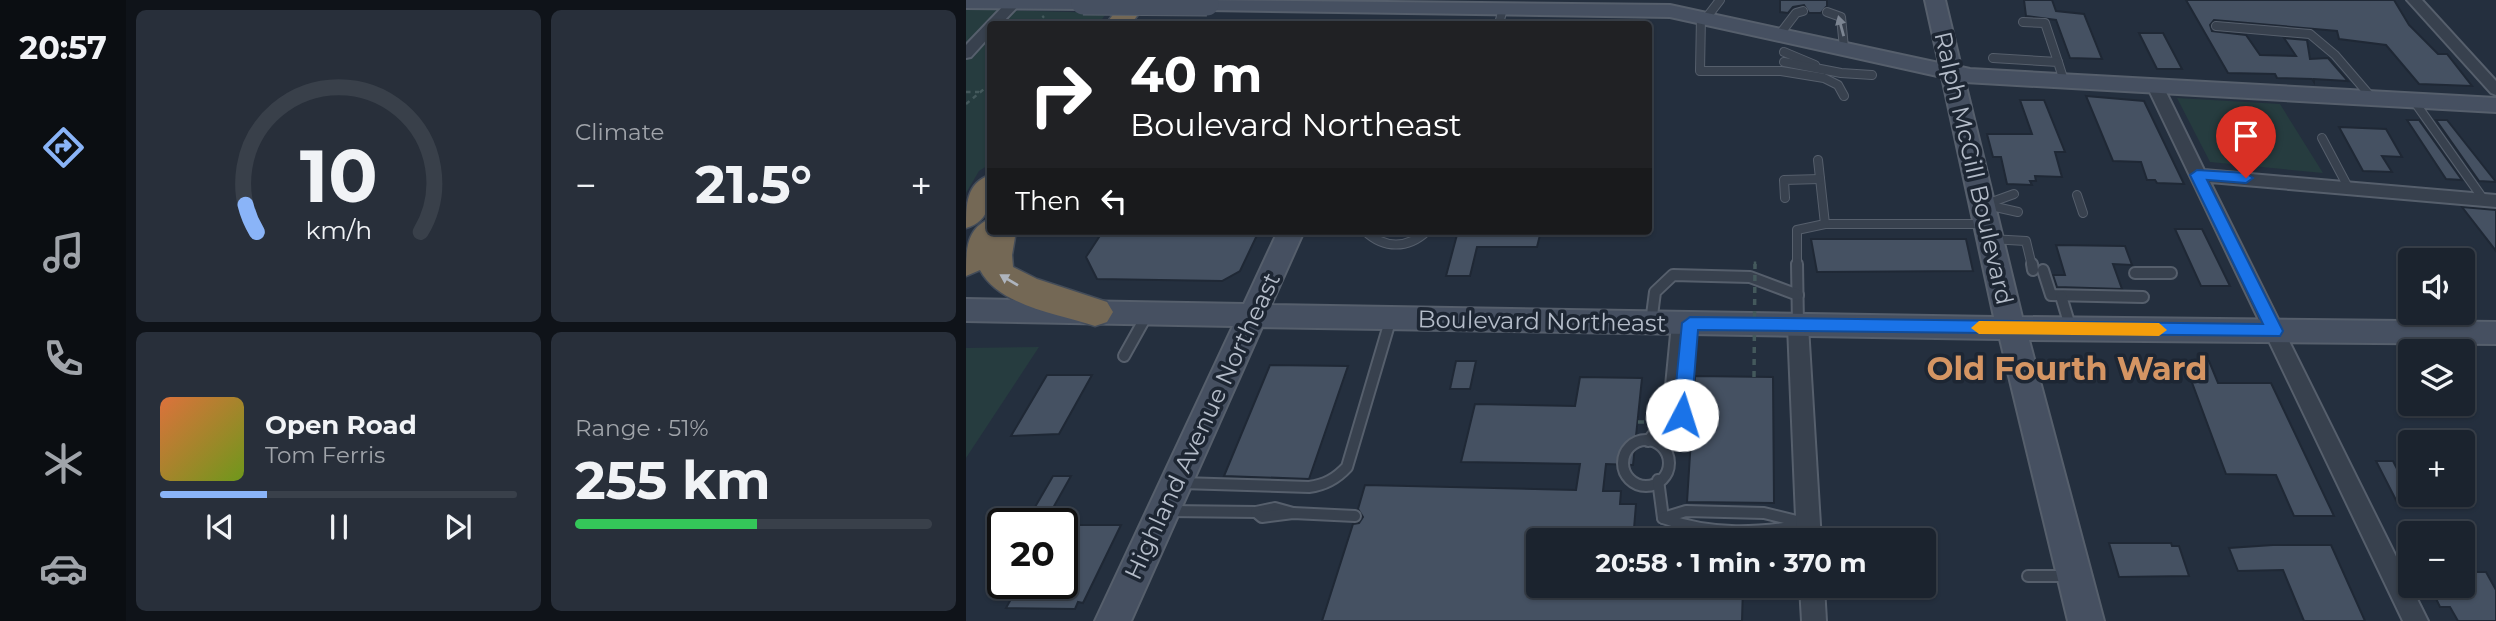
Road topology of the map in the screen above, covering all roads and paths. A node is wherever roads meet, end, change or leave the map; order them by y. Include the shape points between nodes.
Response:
1 (1137, 0) edge
2 (1166, 0) edge
3 (1720, 0) edge
4 (1935, 0) edge
5 (2414, 0) edge
6 (966, 2) edge
7 (1014, 3) junction
8 (1637, 5) edge
9 (1394, 10) edge
10 (1803, 11) dead end
11 (1827, 12) dead end
12 (1501, 16) edge
13 (1704, 17) junction
14 (997, 21) edge
15 (1120, 21) edge
16 (1149, 21) edge
17 (2023, 22) dead end
18 (2216, 26) dead end
19 (987, 31) edge
20 (1783, 46) junction
21 (1844, 48) junction
22 (966, 54) edge
23 (1993, 58) dead end
24 (1784, 71) junction
25 (2061, 71) junction
26 (1950, 72) junction
27 (1872, 75) dead end
28 (987, 86) edge
29 (2155, 86) junction
30 (2496, 90) edge
31 (966, 92) edge
32 (979, 92) junction
33 (1843, 96) dead end
34 (2372, 98) junction
35 (2414, 101) junction
36 (966, 104) edge
37 (2496, 105) edge
38 (2322, 138) dead end
39 (1818, 160) dead end
40 (2197, 175) junction
41 (1820, 179) junction
42 (2348, 187) junction
43 (987, 190) edge
44 (2014, 194) dead end
45 (2077, 195) dead end
46 (1785, 198) dead end
47 (2490, 200) edge
48 (2018, 212) dead end
49 (2083, 213) dead end
50 (966, 217) edge
51 (1986, 222) junction
52 (1825, 224) junction
53 (988, 235) edge
54 (999, 235) edge
55 (1290, 235) edge
56 (1368, 235) edge
57 (1420, 235) edge
58 (1755, 258) dead end
59 (966, 263) edge
60 (2136, 273) dead end
61 (2171, 273) dead end
62 (1798, 295) junction
63 (2062, 296) junction
64 (2143, 297) dead end
65 (966, 310) edge
66 (1095, 312) junction
67 (1148, 313) junction
68 (1252, 315) junction
69 (1391, 318) junction
70 (1673, 323) junction
71 (1798, 326) junction
72 (2011, 328) junction
73 (2071, 329) junction
74 (2275, 331) junction
75 (2496, 333) edge
76 (1124, 356) dead end
77 (1754, 377) dead end
78 (1668, 417) junction
79 (1638, 422) dead end
80 (1692, 422) dead end
81 (1680, 439) junction
82 (1648, 441) junction
83 (1664, 447) junction
84 (1658, 480) junction
85 (1170, 497) junction
86 (1355, 516) dead end
87 (1663, 519) junction
88 (1686, 528) edge
89 (1798, 528) edge
90 (1809, 528) edge
91 (2028, 576) dead end
92 (2074, 576) junction
93 (1813, 598) edge
94 (1113, 621) edge
95 (1814, 621) edge
96 (2086, 621) edge
97 (2416, 621) edge

1 - 15 highway
2 - 16 highway
3 - 13 lane
4 - 26 main road, Ralph McGill Boulevard
5 - 30 street
6 - 7 main road
7 - 9 main road, bridge
7 - 14 street
8 - 12 main road
8 - 13 main road
9 - 12 main road
10 - 20 lane via 1796,13
21 -> 11 lane via 1841,17
13 - 20 main road
13 - 24 lane via 1700,71
17 - 25 lane via 2045,23
18 - 34 lane via 2309,34 2336,55
19 - 22 street
20 - 21 main road
20 - 24 lane
20 - 27 lane via 1832,72
21 - 26 main road
23 - 25 lane
24 - 33 lane via 1836,82
25 - 26 main road via 1970,76
25 - 29 main road
26 - 51 main road, Ralph McGill Boulevard
28 - 32 path
29 - 34 main road
29 - 40 street
31 - 32 path
32 - 36 path
34 - 35 main road
35 - 37 main road
35 - 47 lane
38 - 42 lane
39 - 41 lane
40 - 42 street
40 - 74 street
41 - 46 lane via 1784,180
41 - 52 lane
42 - 47 street
43 - 50 highway
44 - 51 lane
45 - 49 lane
48 - 51 lane
51 - 52 lane
51 - 63 lane via 2026,241 2051,295
51 - 72 main road, Ralph McGill Boulevard
52 - 62 lane via 1797,230
53 - 59 highway
66 -> 54 highway via 1012,284 1000,275 995,264
55 - 68 main road, Highland Avenue Northeast
56 - 57 lane via 1386,245 1406,243
58 - 77 path, bridge
60 - 61 lane
62 - 70 lane via 1750,277 1672,275 1655,292
62 - 71 lane
63 - 64 lane
63 - 73 lane
65 - 66 main road, Boulevard Northeast
66 - 67 main road, Boulevard Northeast
67 - 68 main road, Boulevard Northeast
67 - 76 lane
68 - 69 main road, Boulevard Northeast
68 - 85 main road, Highland Avenue Northeast
69 - 70 main road, Boulevard Northeast
69 - 85 lane via 1347,467 1338,477 1309,487
70 - 71 main road, Boulevard Northeast
70 - 78 lane
70 - 81 lane
71 - 72 main road, Boulevard Northeast
71 - 90 street
72 - 73 main road, Boulevard Northeast
72 - 92 main road, Ralph McGill Boulevard
73 - 74 main road, Boulevard Northeast
74 - 75 main road, Boulevard Northeast
74 - 97 street
78 - 81 lane
78 - 82 lane
79 - 80 path, bridge
81 - 83 lane
82 - 83 lane
82 - 84 lane via 1627,451 1623,472 1642,484
83 - 84 lane via 1669,468
84 - 87 lane
85 - 86 lane via 1256,512 1262,517 1293,513
85 - 94 main road, Highland Avenue Northeast
87 - 88 lane
87 - 89 lane via 1686,511 1764,513
91 - 92 lane
92 - 96 main road, Ralph McGill Boulevard
93 - 95 street

